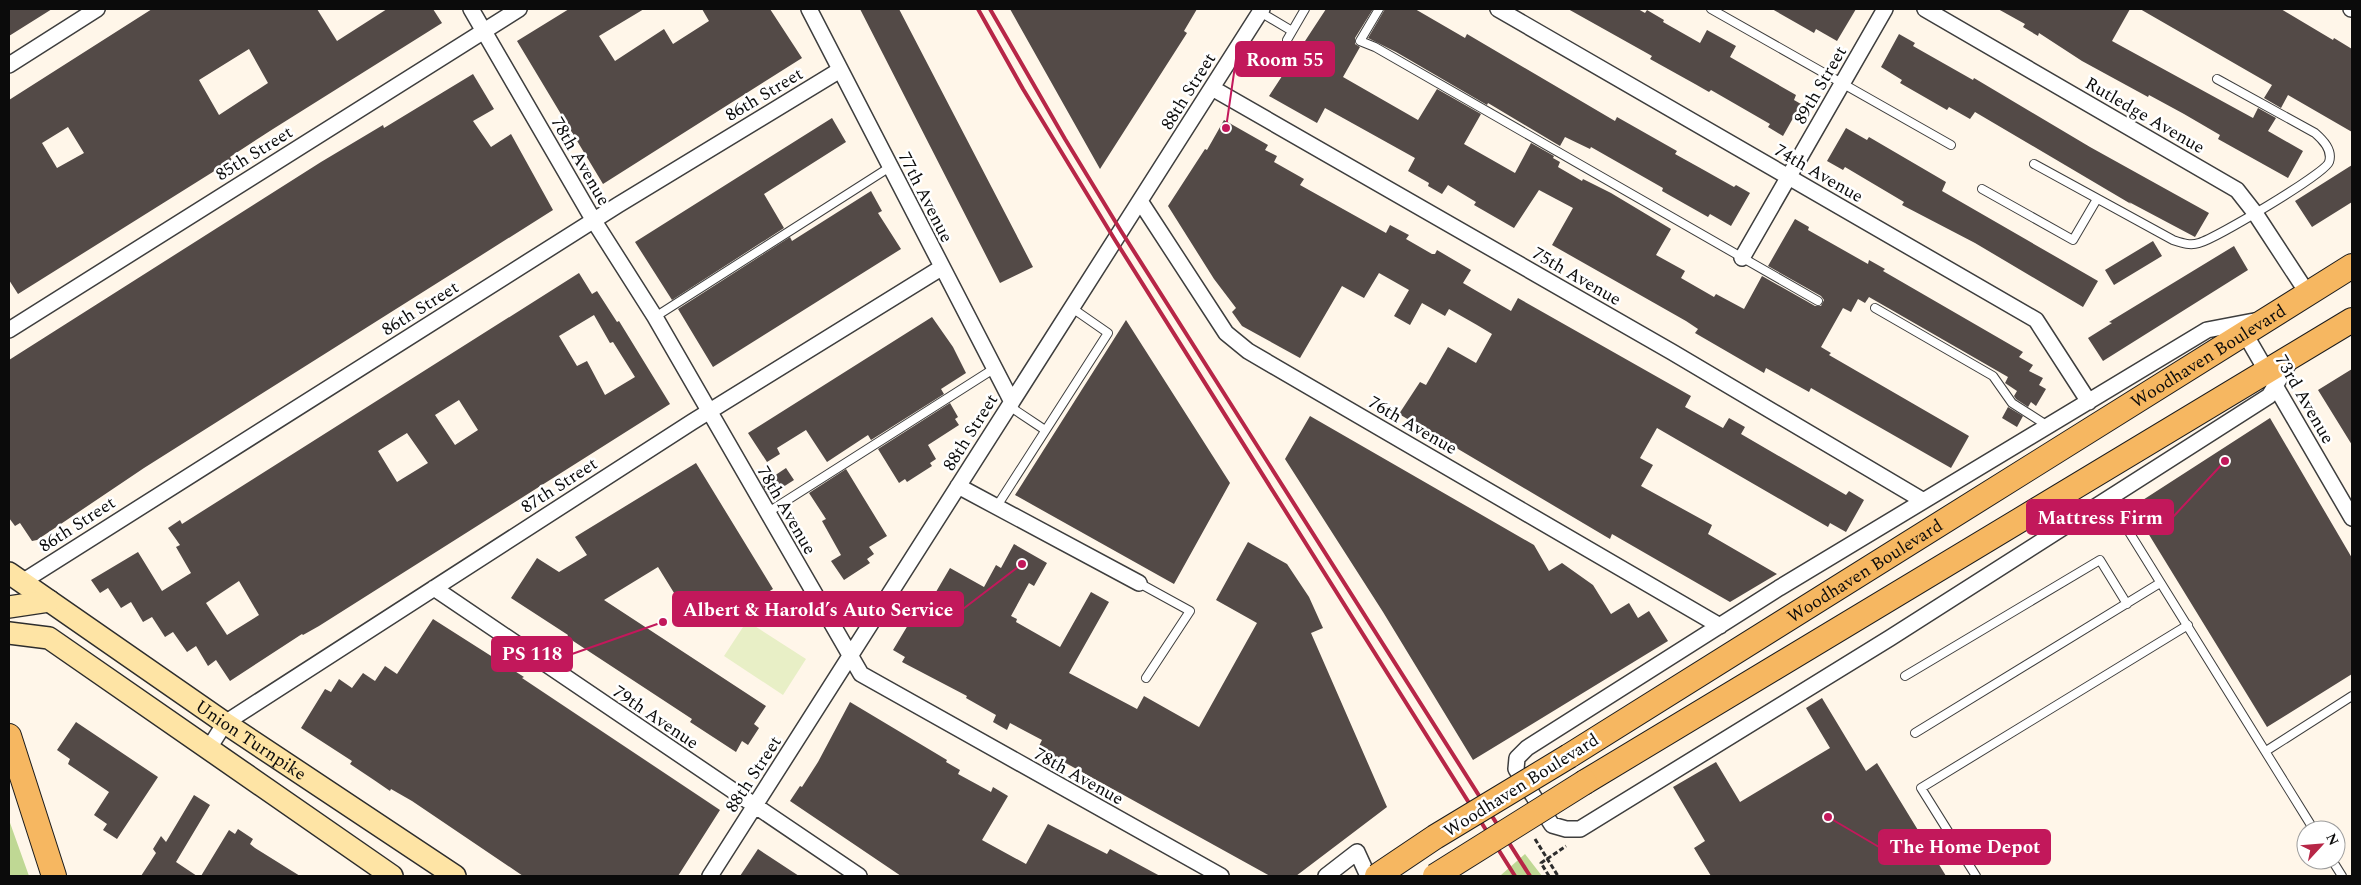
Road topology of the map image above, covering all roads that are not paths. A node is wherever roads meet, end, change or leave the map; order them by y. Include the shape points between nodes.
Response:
1 (97, 9) edge
2 (471, 9) edge
3 (519, 9) edge
4 (809, 9) edge
5 (1305, 9) edge
6 (1379, 9) edge
7 (1498, 9) edge
8 (1711, 9) edge
9 (1885, 9) edge
10 (1925, 9) edge
11 (1261, 11) edge
12 (484, 31) junction
13 (1292, 31) junction
14 (1286, 40) dead end
15 (9, 65) edge
16 (840, 70) junction
17 (2217, 79) dead end
18 (1842, 85) junction
19 (1212, 88) junction
20 (1952, 145) dead end
21 (2034, 164) dead end
22 (890, 167) junction
23 (1789, 178) junction
24 (1982, 190) dead end
25 (2097, 199) junction
26 (1140, 201) junction
27 (2255, 213) junction
28 (594, 221) junction
29 (1742, 258) junction
30 (2352, 266) edge
31 (942, 268) junction
32 (2308, 294) junction
33 (1818, 301) dead end
34 (1072, 308) junction
35 (1875, 308) dead end
36 (655, 317) junction
37 (2352, 320) edge
38 (2243, 329) junction
39 (9, 330) edge
40 (995, 368) junction
41 (2271, 378) junction
42 (2089, 402) junction
43 (1011, 404) junction
44 (708, 412) junction
45 (2048, 426) junction
46 (1045, 430) junction
47 (958, 486) junction
48 (2108, 498) junction
49 (1922, 500) junction
50 (997, 506) junction
51 (767, 513) junction
52 (2352, 518) edge
53 (15, 577) edge
54 (1139, 583) joint
55 (2160, 583) junction
56 (434, 588) junction
57 (49, 601) junction
58 (2127, 604) junction
59 (9, 607) edge
60 (2188, 625) junction
61 (1720, 626) junction
62 (9, 633) edge
63 (850, 656) junction
64 (1905, 676) dead end
65 (1146, 678) dead end
66 (2352, 696) edge
67 (225, 723) junction
68 (1914, 732) dead end
69 (9, 736) edge
70 (209, 748) junction
71 (2266, 751) junction
72 (754, 806) junction
73 (2308, 820) edge
74 (54, 876) edge
75 (392, 876) edge
76 (455, 876) edge
77 (710, 876) edge
78 (859, 876) edge
79 (1221, 876) edge
80 (1326, 876) edge
81 (1368, 876) edge
82 (1377, 876) edge
83 (1435, 876) edge
84 (1976, 876) edge

1 - 15 street
2 - 12 street, 78th Avenue
3 - 12 street, 85th Street
4 - 16 street, 77th Avenue
5 - 13 lane
6 - 29 lane via 1360,41
7 - 23 street, 74th Avenue
8 - 18 lane
9 - 18 street, 89th Street
10 - 27 street, Rutledge Avenue via 2237,190
11 - 13 lane
11 - 19 street, 88th Street
12 - 28 street, 78th Avenue
12 - 39 street, 85th Street
13 - 14 lane
16 - 22 street, 77th Avenue
16 - 28 street, 86th Street
17 - 27 lane via 2315,134 2325,141 2329,152 2329,163 2320,173
18 - 20 lane
18 - 23 street, 89th Street
19 - 26 street, 88th Street
19 - 49 street, 75th Avenue via 1672,352
21 - 25 lane
22 - 31 street, 77th Avenue
22 - 36 lane
23 - 29 street, 89th Street
23 - 42 street, 74th Avenue via 2036,320
24 - 25 lane via 2073,240
25 - 27 lane via 2188,245 2199,243
26 - 34 street, 88th Street
26 - 61 street, 76th Avenue via 1226,333 1248,351
27 - 32 street, Rutledge Avenue
28 - 36 street, 78th Avenue
28 - 53 street, 86th Street
29 - 33 lane
30 - 32 main road, Woodhaven Boulevard
31 - 40 street, 77th Avenue
31 - 44 street, 87th Street
32 - 38 main road, Woodhaven Boulevard via 2270,318
34 - 43 street, 88th Street
34 - 46 lane via 1108,333
35 - 45 lane via 1993,376 2012,403
36 - 44 street, 78th Avenue
37 - 41 main road, Woodhaven Boulevard via 2294,355
38 - 41 street, 73rd Avenue
38 - 42 street via 2207,330
38 - 82 main road, Woodhaven Boulevard, bridge
40 - 43 street, 77th Avenue
40 - 51 lane
41 - 48 street via 2269,396
41 - 52 street, 73rd Avenue
41 - 83 main road, Woodhaven Boulevard, bridge via 1585,782
42 - 45 street
43 - 46 lane
43 - 47 street, 88th Street
44 - 51 street, 78th Avenue
44 - 56 street, 87th Street
45 - 49 street
46 - 50 lane
47 - 50 street
47 - 63 street, 88th Street
48 - 55 lane
48 - 61 street via 1882,643 1580,829 1552,825 1516,769 1517,758 1527,748
49 - 61 street
50 - 54 street
51 - 63 street, 78th Avenue
53 - 57 main road, Union Turnpike
54 - 65 lane via 1190,611
55 - 58 lane
55 - 60 lane
56 - 67 street, 87th Street
56 - 72 street, 79th Avenue
57 - 59 main road
57 - 67 main road, Union Turnpike
58 - 64 lane via 2100,560
58 - 68 lane
60 - 71 lane
60 - 84 lane via 1921,788
62 - 70 main road, Union Turnpike via 49,638
63 - 72 street, 88th Street
63 - 79 street, 78th Avenue via 866,678
66 - 71 lane
67 - 70 street, 87th Street
67 - 76 main road, Union Turnpike
69 - 74 main road
70 - 75 main road, Union Turnpike
71 - 73 lane
72 - 77 street, 88th Street
72 - 78 street, 79th Avenue
80 - 81 street via 1356,852

